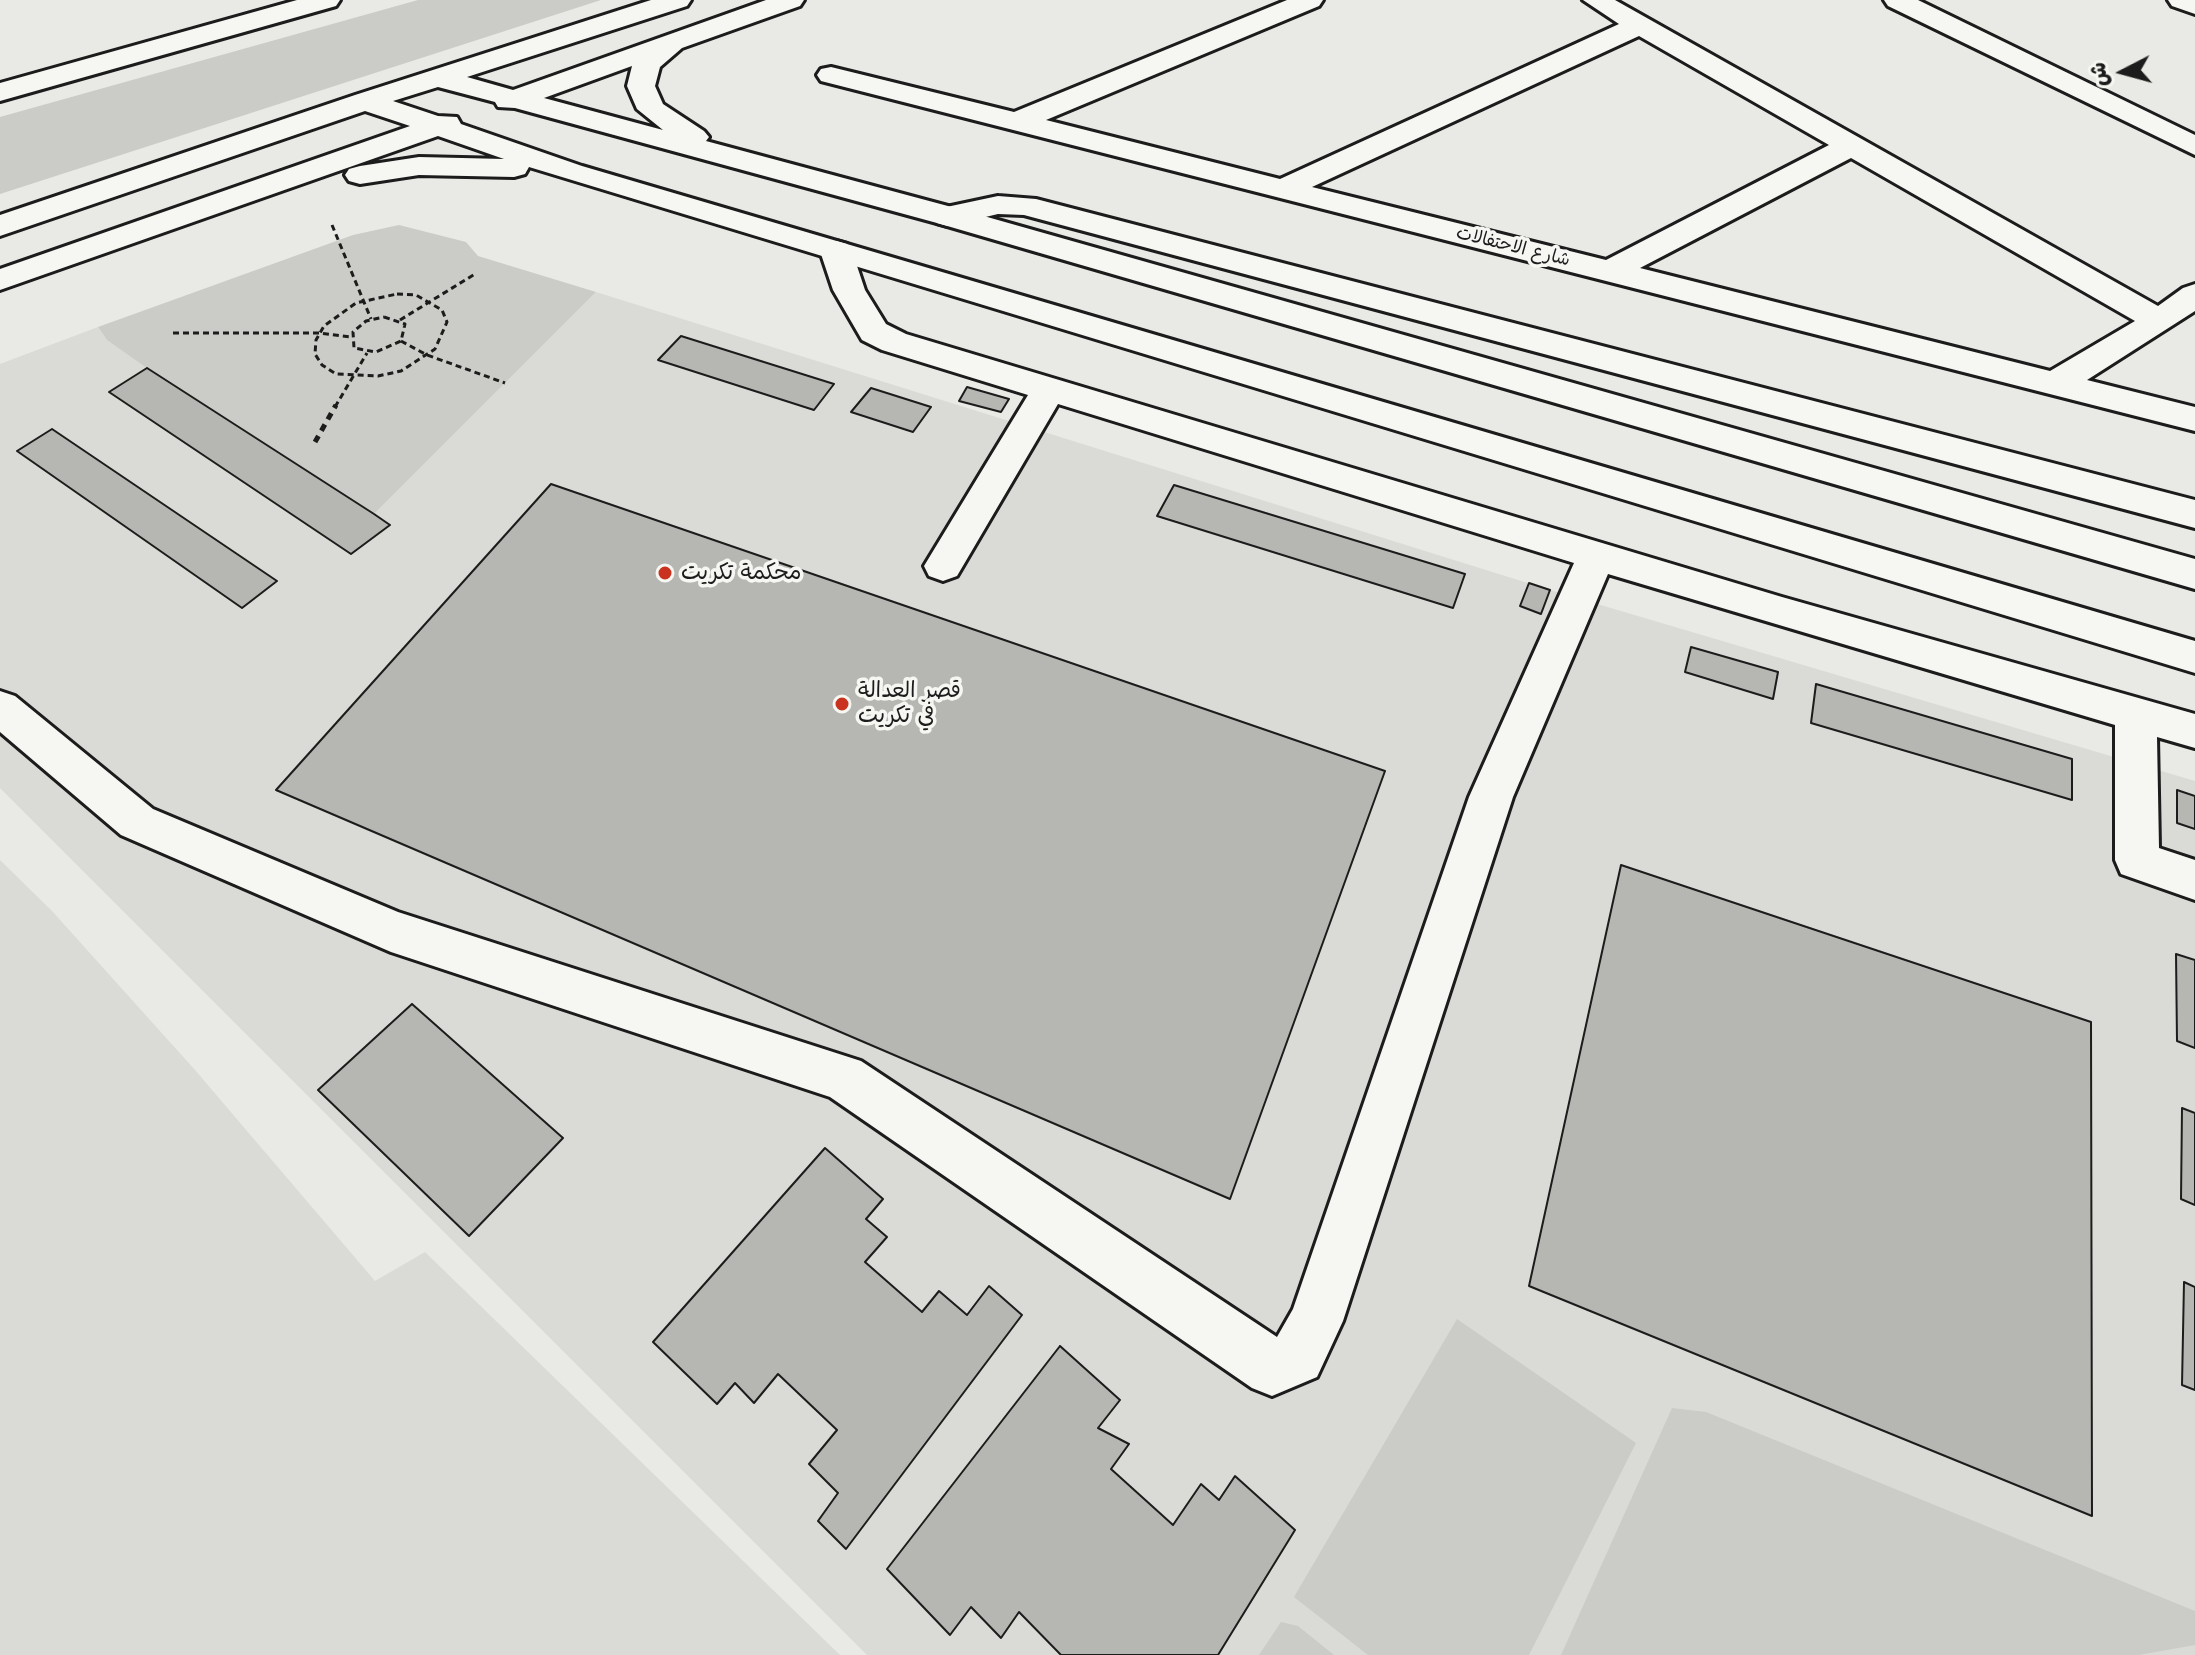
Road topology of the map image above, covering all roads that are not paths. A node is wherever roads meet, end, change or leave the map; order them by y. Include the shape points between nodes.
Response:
1 (327, 0) edge
2 (678, 0) edge
3 (791, 0) edge
4 (1310, 0) edge
5 (1596, 0) edge
6 (1897, 0) edge
7 (2181, 0) edge
8 (2195, 6) edge
9 (1640, 25) junction
10 (677, 39) junction
11 (831, 75) dead end
12 (441, 79) junction
13 (0, 92) edge
14 (513, 100) junction
15 (365, 101) junction
16 (1016, 122) junction
17 (439, 126) junction
18 (1851, 146) junction
19 (2195, 146) edge
20 (736, 157) junction
21 (571, 172) junction
22 (1282, 189) junction
23 (948, 216) junction
24 (171, 220) junction
25 (0, 226) edge
26 (836, 251) junction
27 (1608, 272) junction
28 (0, 280) edge
29 (2195, 295) edge
30 (2160, 321) junction
31 (2054, 384) junction
32 (1049, 390) junction
33 (2195, 419) edge
34 (2195, 514) edge
35 (1597, 555) junction
36 (943, 566) dead end
37 (2195, 574) edge
38 (2195, 657) edge
39 (0, 708) edge
40 (2136, 714) junction
41 (2195, 731) edge
42 (2195, 880) edge

1 - 13 street
2 - 12 street
3 - 10 street
4 - 16 street
5 - 9 street
6 - 19 street
7 - 8 street
9 - 18 street
9 - 22 street
10 - 14 street
10 - 20 street via 647,64 641,86 644,98 663,119
11 - 16 street, شارع الاحتفالات
12 - 14 street
12 - 15 street
14 - 17 street
14 - 20 street
15 - 17 street
15 - 25 street
16 - 22 street, شارع الاحتفالات
17 - 21 street
17 - 24 street
18 - 27 street
18 - 30 street
20 - 23 street
21 - 24 street via 419,166 338,179
21 - 26 street
22 - 27 street, شارع الاحتفالات
23 - 34 street via 998,205 1025,206
23 - 37 street
24 - 28 street
26 - 32 street via 849,290 874,332
26 - 38 street
27 - 31 street, شارع الاحتفالات
29 - 30 street
30 - 31 street
31 - 33 street, شارع الاحتفالات
32 - 35 street
32 - 36 street
35 - 39 street via 1491,797 1316,1321 1297,1357 1272,1368 844,1078 391,931 137,822
35 - 40 street
40 - 41 street
40 - 42 street via 2137,860

